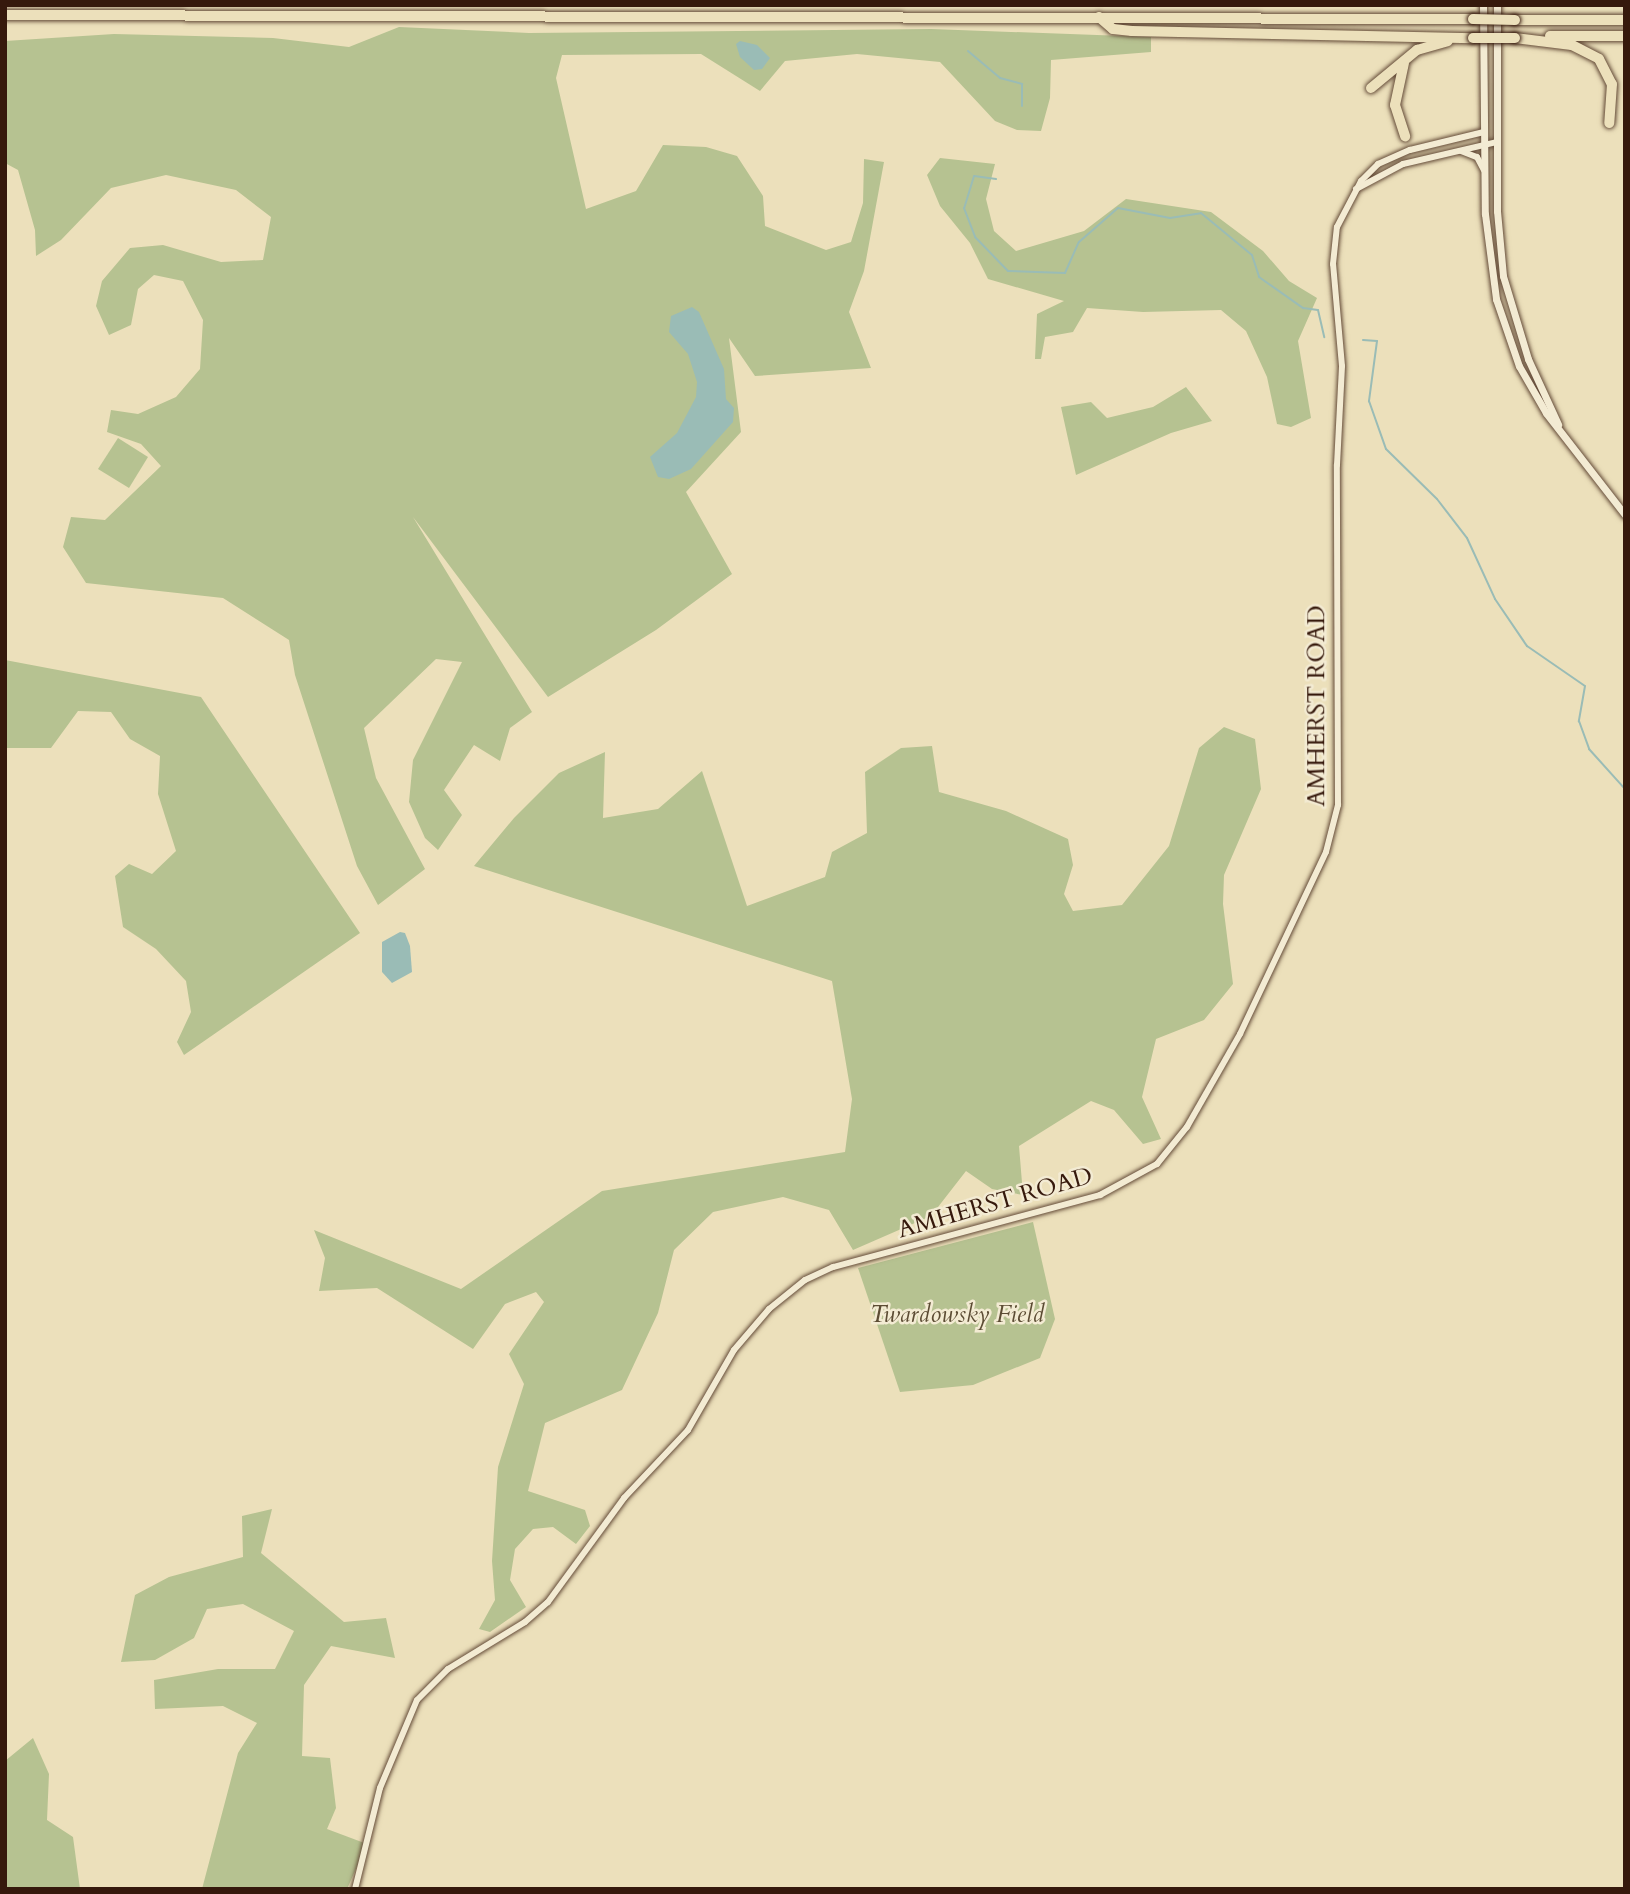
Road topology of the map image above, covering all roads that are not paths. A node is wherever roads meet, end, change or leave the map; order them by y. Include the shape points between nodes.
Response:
1 (1483, 9) edge
2 (1497, 10) edge
3 (5, 15) edge
4 (1099, 17) junction
5 (1625, 20) edge
6 (1625, 36) edge
7 (1473, 38) junction
8 (1515, 38) junction
9 (1406, 60) junction
10 (1371, 88) dead end
11 (1609, 123) dead end
12 (1484, 132) junction
13 (1405, 136) dead end
14 (1497, 142) junction
15 (1485, 144) junction
16 (1460, 150) junction
17 (1485, 171) junction
18 (1356, 189) junction
19 (1559, 427) junction
20 (1625, 514) edge
21 (355, 1889) edge

1 - 12 main road
2 - 14 main road
3 - 4 highway
4 - 5 highway, bridge
4 - 7 highway via 1113,29 1132,31
6 - 8 highway
7 - 8 highway, bridge
7 - 9 highway via 1434,42
8 - 11 highway via 1572,45 1599,59 1612,84
9 - 10 highway
9 - 13 highway via 1395,104
12 - 15 main road
12 - 18 street, AMHERST ROAD via 1390,158 1367,172
14 - 15 street
14 - 19 main road via 1503,276 1528,359
15 - 16 street
15 - 17 main road
16 - 17 street via 1477,158
16 - 18 street via 1391,169
17 - 19 main road via 1487,242 1496,299 1519,366
18 - 21 street, AMHERST ROAD via 1340,216 1334,249 1342,366 1337,465 1337,815 1326,852 1240,1034 1187,1126 1157,1164 1100,1195 833,1267 803,1282 769,1309 734,1350 688,1430 610,1516 548,1602 525,1622 454,1664 417,1700 380,1788
19 - 20 main road

